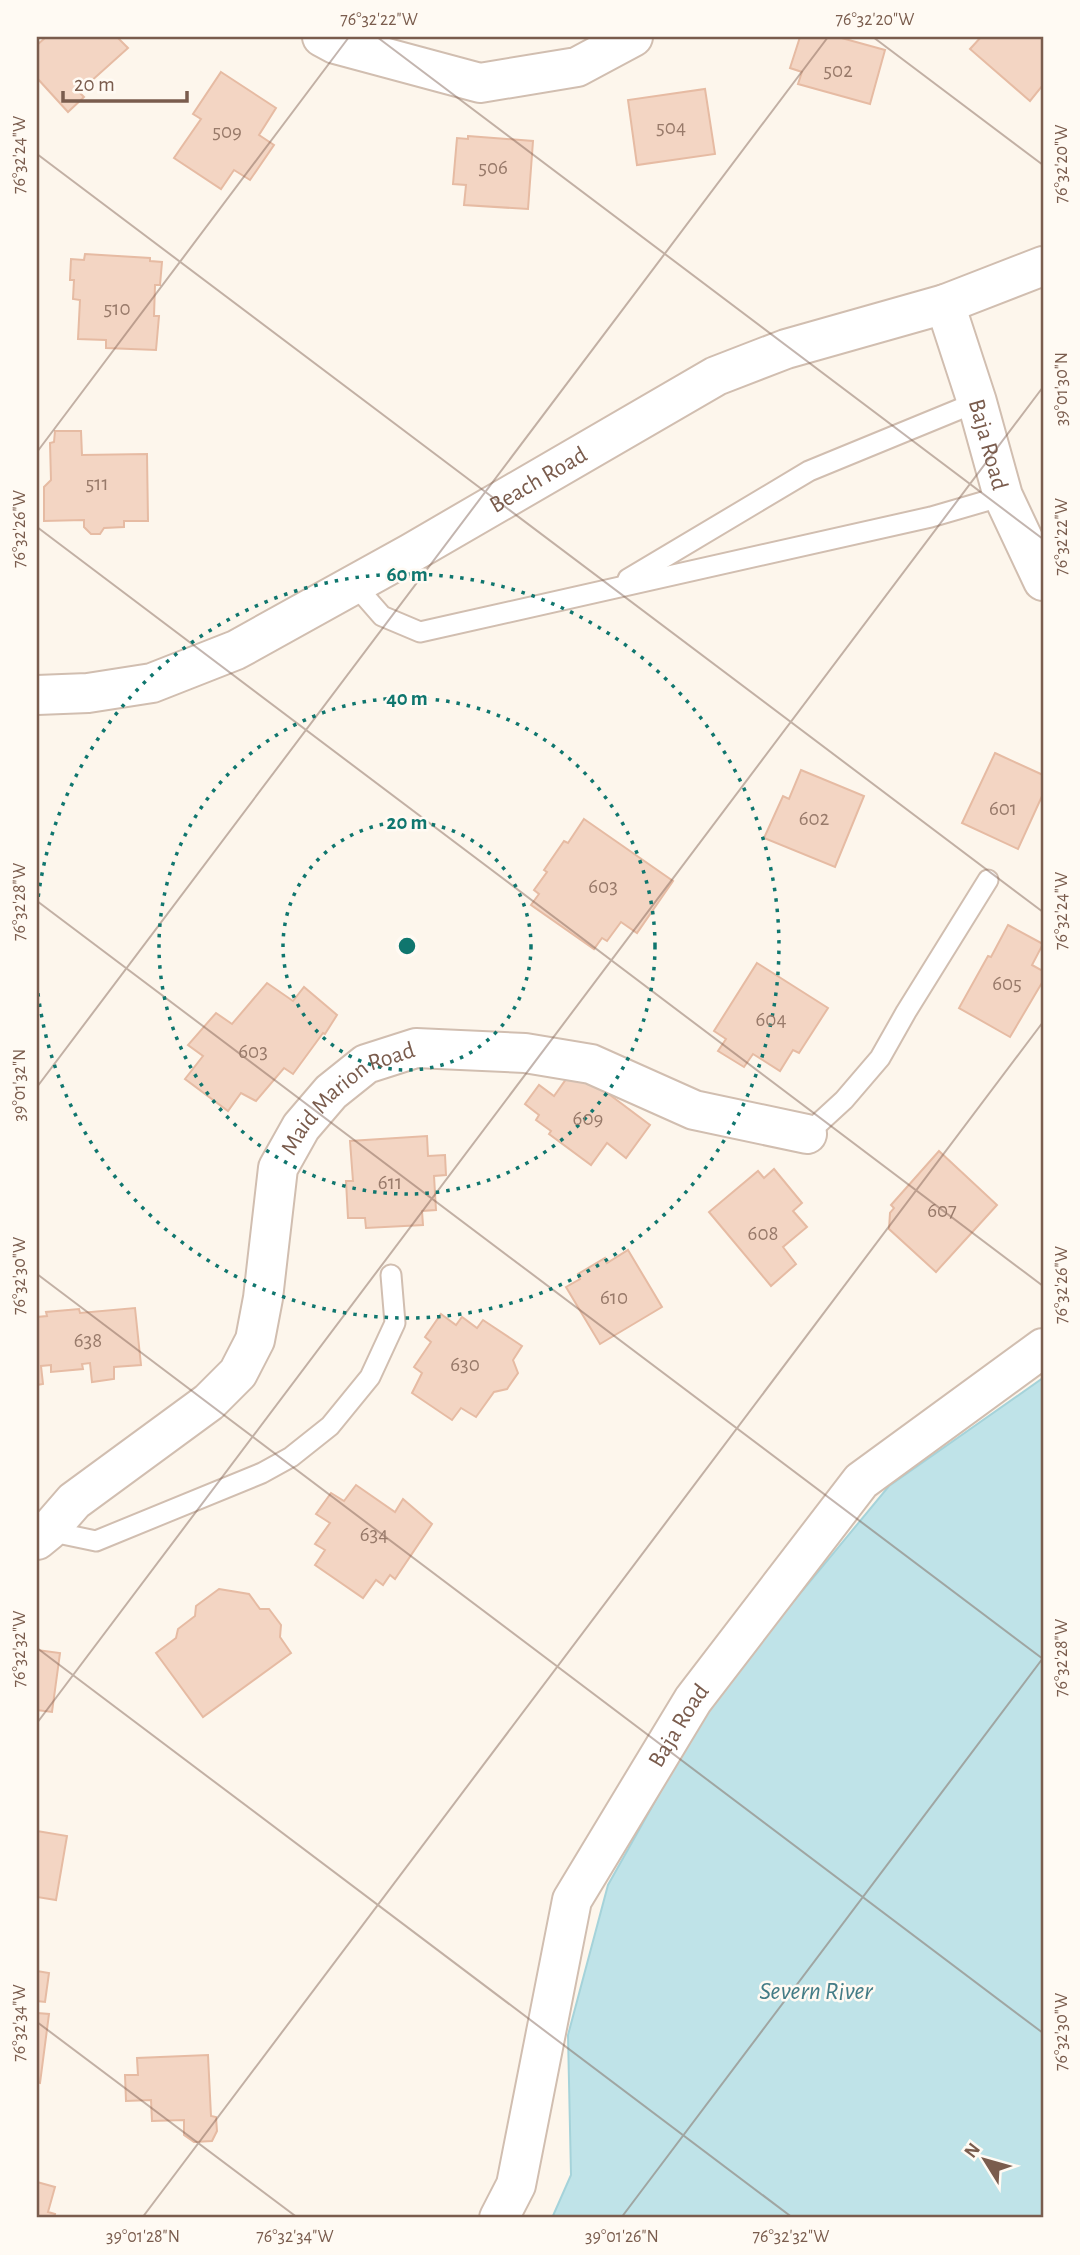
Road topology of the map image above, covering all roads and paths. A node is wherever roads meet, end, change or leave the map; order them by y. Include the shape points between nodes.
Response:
1 (322, 37) edge
2 (633, 37) edge
3 (1043, 265) edge
4 (945, 304) junction
5 (976, 402) junction
6 (1003, 496) junction
7 (1043, 581) edge
8 (354, 584) junction
9 (612, 589) junction
10 (37, 695) edge
11 (988, 880) dead end
12 (807, 1134) joint
13 (391, 1275) dead end
14 (1043, 1348) edge
15 (42, 1535) edge
16 (499, 2218) edge

1 - 2 street via 480,83 577,67
3 - 4 street, Beach Road
4 - 5 street, Baja Road
4 - 8 street, Beach Road via 786,349 716,376
5 - 6 street, Baja Road
5 - 9 lane via 809,471
6 - 7 street, Baja Road
6 - 9 lane via 931,517
8 - 9 lane via 382,616 420,632
8 - 10 street, Beach Road via 236,650 152,683
11 - 12 lane via 880,1058
12 - 15 street, Maid Marion Road via 694,1110 591,1064 551,1057 416,1048 366,1064 331,1092 301,1126 278,1168 255,1340 238,1373 209,1402 74,1501
13 - 15 lane via 395,1323 370,1377 330,1426 292,1457 96,1541
14 - 16 street, Baja Road via 861,1481 693,1700 572,1900 516,2185

